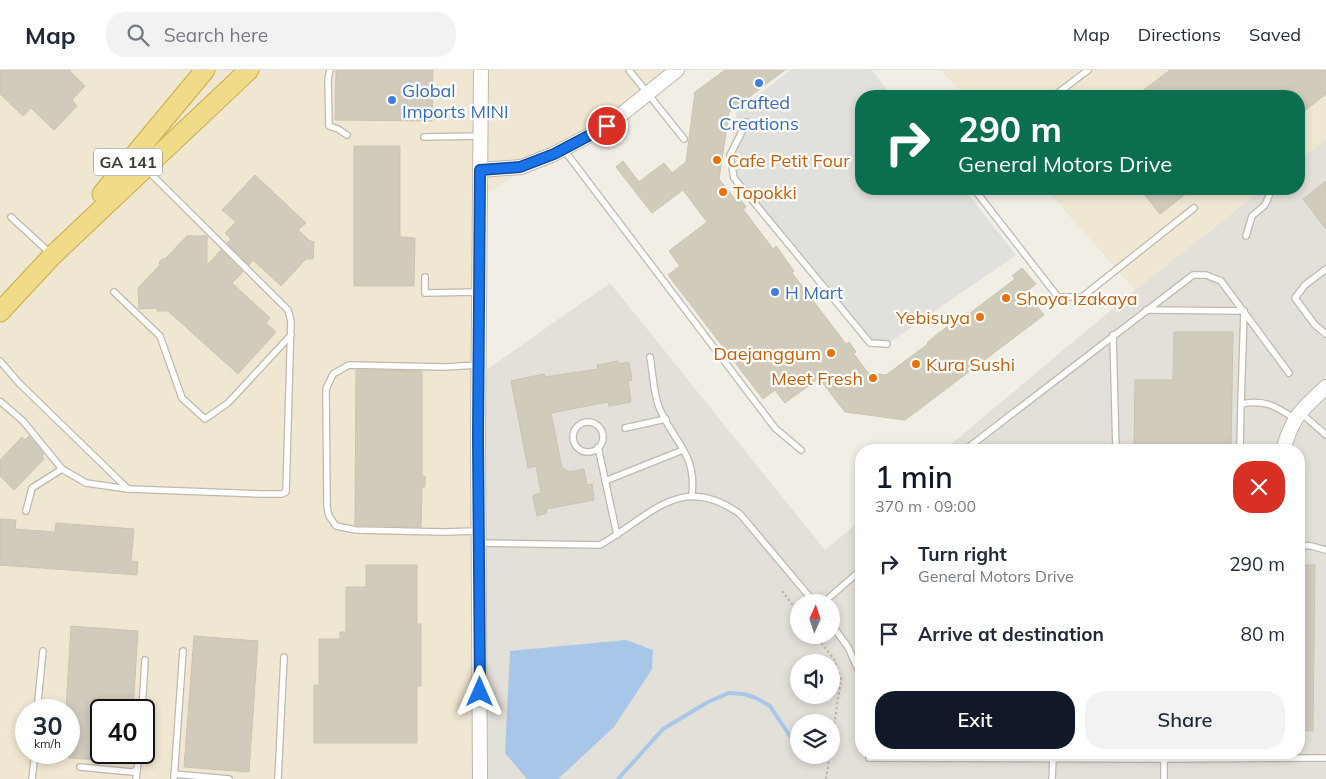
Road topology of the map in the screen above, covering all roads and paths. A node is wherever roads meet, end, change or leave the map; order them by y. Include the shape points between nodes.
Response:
1 (205, 70) edge
2 (249, 70) edge
3 (330, 70) edge
4 (481, 70) edge
5 (629, 70) edge
6 (677, 70) edge
7 (1088, 70) edge
8 (1062, 90) edge
9 (647, 93) junction
10 (747, 122) dead end
11 (348, 135) dead end
12 (480, 136) junction
13 (424, 137) dead end
14 (684, 139) dead end
15 (563, 150) junction
16 (145, 168) junction
17 (480, 170) junction
18 (979, 195) edge
19 (1268, 196) dead end
20 (1194, 208) dead end
21 (11, 217) dead end
22 (1246, 236) dead end
23 (52, 256) junction
24 (1326, 269) edge
25 (425, 277) dead end
26 (114, 292) dead end
27 (479, 292) junction
28 (1146, 310) junction
29 (0, 312) edge
30 (1244, 312) junction
31 (1326, 334) edge
32 (291, 335) junction
33 (1113, 335) junction
34 (886, 344) dead end
35 (650, 357) dead end
36 (0, 361) edge
37 (479, 365) junction
38 (1289, 373) dead end
39 (1326, 387) edge
40 (1, 402) edge
41 (1241, 404) junction
42 (1297, 415) junction
43 (666, 419) junction
44 (625, 428) dead end
45 (1326, 434) edge
46 (973, 444) edge
47 (1116, 444) edge
48 (1240, 444) edge
49 (1285, 444) edge
50 (598, 447) junction
51 (683, 450) junction
52 (801, 450) dead end
53 (62, 469) junction
54 (605, 481) junction
55 (128, 489) junction
56 (692, 495) junction
57 (26, 511) dead end
58 (617, 535) junction
59 (478, 537) junction
60 (1305, 546) edge
61 (1326, 550) edge
62 (855, 575) edge
63 (782, 591) dead end
64 (807, 594) edge
65 (833, 594) edge
66 (790, 601) edge
67 (840, 636) edge
68 (822, 644) edge
69 (43, 651) dead end
70 (183, 651) dead end
71 (284, 657) dead end
72 (145, 660) dead end
73 (855, 663) edge
74 (38, 699) edge
75 (143, 699) edge
76 (836, 714) edge
77 (1305, 757) edge
78 (1326, 758) edge
79 (1053, 759) edge
80 (1164, 759) edge
81 (33, 764) edge
82 (138, 764) edge
83 (828, 764) edge
84 (80, 767) dead end
85 (137, 770) junction
86 (174, 777) edge
87 (32, 779) edge
88 (136, 779) edge
89 (229, 779) edge
90 (278, 779) edge
91 (480, 779) edge
92 (826, 779) edge
93 (1052, 779) edge
94 (1164, 779) edge

1 - 23 highway, GA 141
2 - 16 highway, GA 141
3 - 11 lane via 329,126
4 - 12 street
5 - 9 lane
6 - 9 street
7 - 8 lane
9 - 14 lane
9 - 15 street via 607,126
10 - 34 lane via 730,155 734,178 870,343
12 - 13 lane
12 - 17 street
15 - 17 street via 520,167
15 - 52 lane via 775,428
16 - 23 highway, GA 141
16 - 32 lane via 288,310
17 - 27 street
18 - 20 lane via 1058,297 1082,297
19 - 22 lane via 1265,205 1252,216
21 - 23 lane
23 - 29 highway, GA 141
24 - 31 lane via 1305,285 1295,298
25 - 27 lane via 425,293
26 - 32 lane via 160,336 182,398 205,419 228,403
27 - 37 street
28 - 30 lane
28 - 30 lane via 1192,275 1206,275 1221,281
28 - 33 lane
30 - 38 lane
30 - 41 lane
32 - 55 lane via 286,492
33 - 46 lane
33 - 47 lane
35 - 43 lane via 659,406
36 - 55 lane
37 - 59 street
37 - 59 lane via 349,365 333,374 326,390 327,507 328,516 336,526
39 - 42 street
40 - 53 lane via 22,421
41 - 42 lane via 1254,401
41 - 48 lane
42 - 45 lane
42 - 49 street
43 - 44 lane
43 - 51 lane
50 - 50 lane via 603,434 598,426 584,422 576,427 573,437 576,446 590,452
50 - 54 lane
51 - 54 lane
51 - 56 lane via 694,480
53 - 55 lane via 86,483
53 - 57 lane via 32,488
54 - 58 lane
56 - 58 lane via 658,506
56 - 64 lane via 727,505 740,514
58 - 59 lane via 600,545
59 - 91 street
60 - 61 lane
62 - 65 lane
63 - 66 path
67 - 73 lane
68 - 76 path via 834,659 841,678
69 - 74 lane
70 - 86 lane
71 - 90 lane
72 - 75 lane
77 - 78 lane
79 - 93 lane
80 - 94 lane
81 - 87 lane
82 - 85 lane
83 - 92 path
84 - 85 lane
85 - 88 lane
86 - 89 lane

